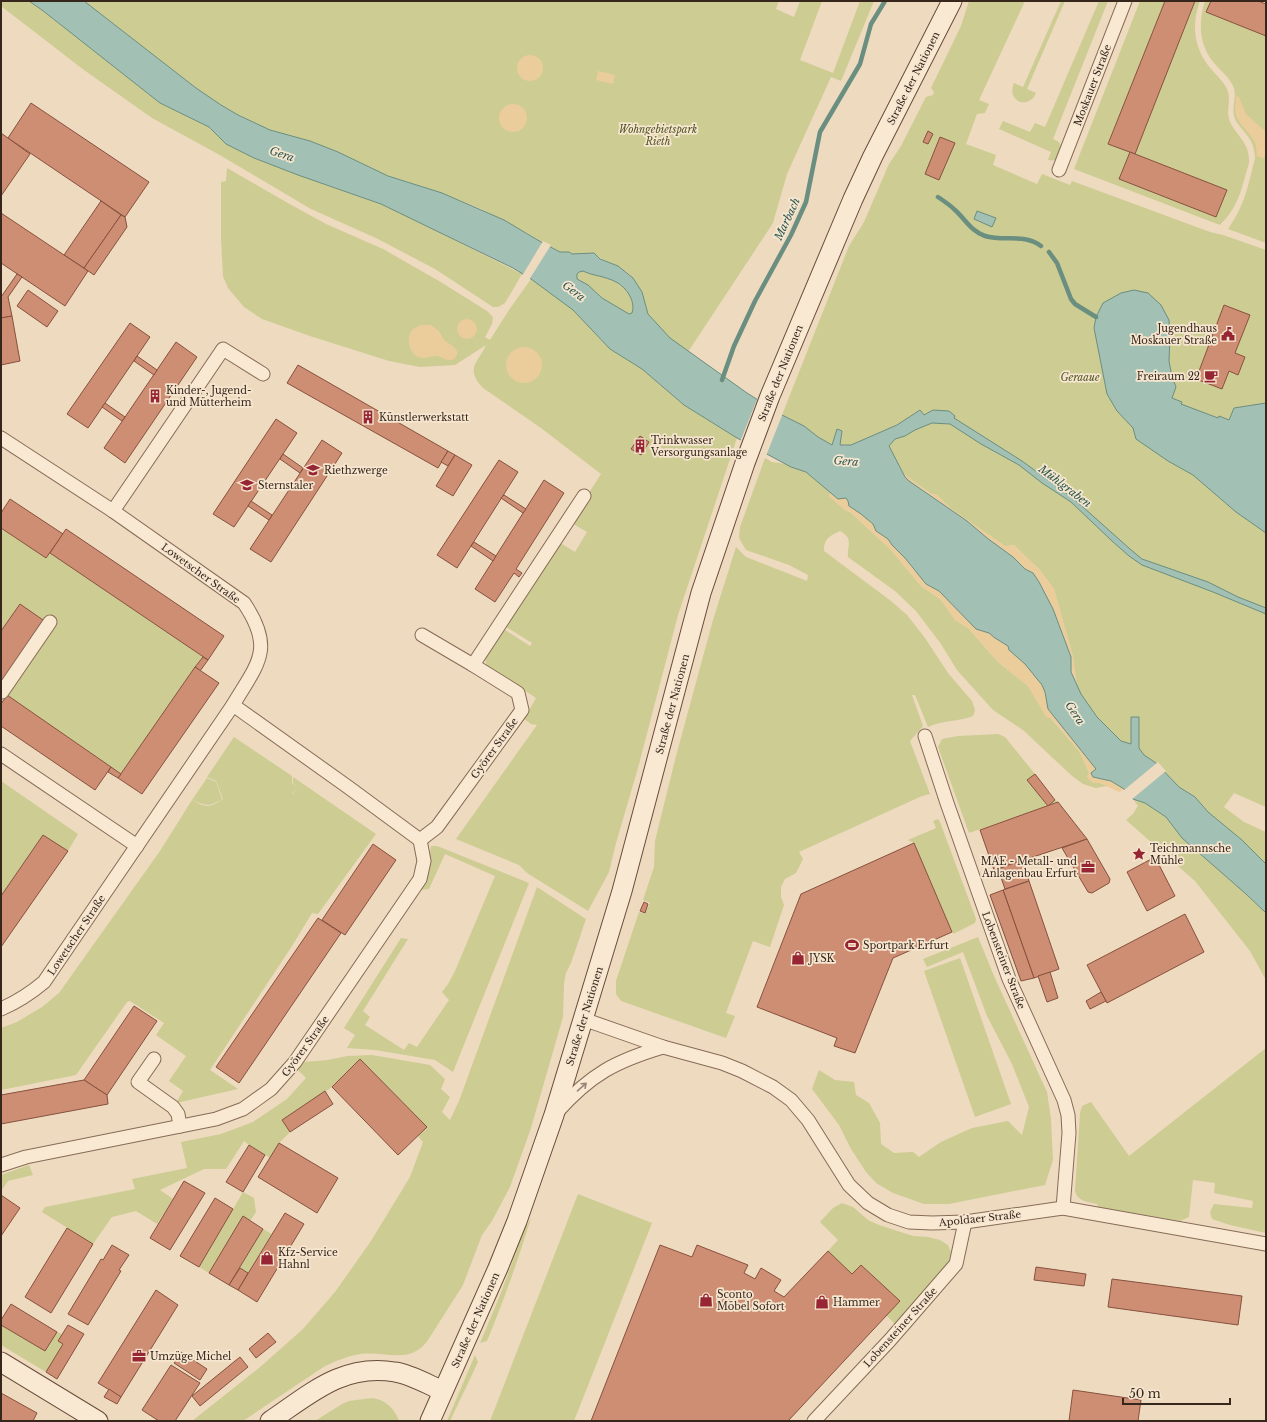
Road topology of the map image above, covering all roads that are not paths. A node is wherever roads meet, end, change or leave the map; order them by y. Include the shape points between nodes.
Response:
1 (952, 1) edge
2 (1125, 1) edge
3 (1059, 170) dead end
4 (263, 374) dead end
5 (1, 438) edge
6 (584, 496) dead end
7 (113, 511) junction
8 (50, 622) dead end
9 (422, 635) dead end
10 (473, 665) junction
11 (2, 692) dead end
12 (233, 705) junction
13 (924, 736) dead end
14 (1, 754) edge
15 (420, 840) junction
16 (137, 846) junction
17 (1, 1009) edge
18 (583, 1019) junction
19 (663, 1047) junction
20 (154, 1059) dead end
21 (554, 1115) junction
22 (180, 1126) junction
23 (1, 1165) edge
24 (1063, 1208) junction
25 (965, 1222) junction
26 (1266, 1244) edge
27 (1, 1362) edge
28 (443, 1391) junction
29 (98, 1421) edge
30 (270, 1421) edge
31 (430, 1421) edge
32 (814, 1421) edge

1 - 18 main road, Straße der Nationen via 853,199 770,396 745,463 701,593 622,891
2 - 3 street, Moskauer Straße
4 - 7 street via 223,349
5 - 7 street, Lowetscher Straße
6 - 10 street
7 - 12 street, Lowetscher Straße via 244,603 253,616 261,635 261,654
8 - 11 street
9 - 10 street, Györer Straße
10 - 15 street, Györer Straße via 518,693 522,710 437,827
12 - 15 street
12 - 16 street, Lowetscher Straße
13 - 24 street, Lobensteiner Straße via 1009,979 1064,1100 1069,1133
14 - 16 street
15 - 22 street, Györer Straße via 424,861 420,879 295,1062 271,1089 243,1109 216,1119
16 - 17 street, Lowetscher Straße via 44,982
18 - 19 street, Apoldaer Straße
18 - 21 main road, Straße der Nationen
21 -> 19 street via 571,1096 600,1073 638,1054
19 - 25 street, Apoldaer Straße via 742,1071 773,1087 791,1100 808,1120 849,1185 868,1203 910,1222
20 - 22 street via 138,1082 172,1107 178,1114
21 - 28 main road, Straße der Nationen via 517,1222
22 - 23 street, Györer Straße via 26,1157
24 - 25 street, Apoldaer Straße
24 - 26 street, Apoldaer Straße
25 - 32 street, Lobensteiner Straße via 956,1264 890,1340
27 - 29 main road
28 - 30 main road via 396,1372 356,1372 327,1382
28 - 31 main road, Straße der Nationen

